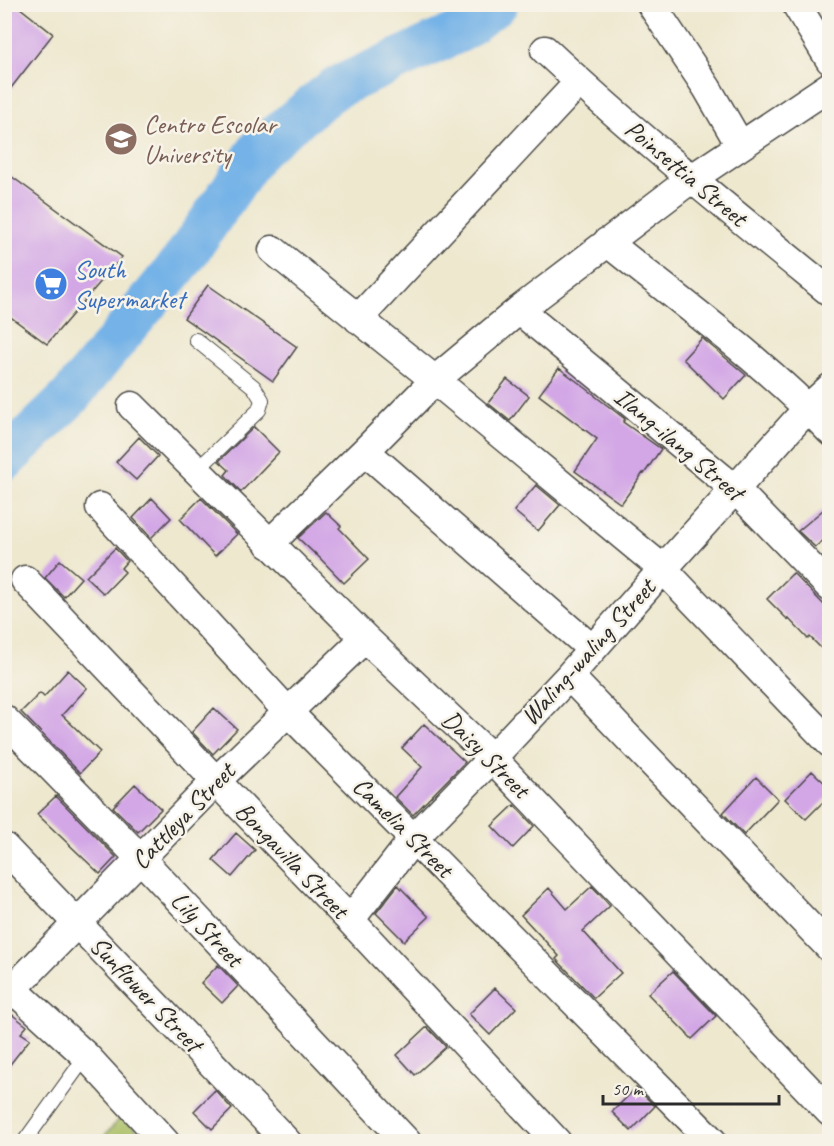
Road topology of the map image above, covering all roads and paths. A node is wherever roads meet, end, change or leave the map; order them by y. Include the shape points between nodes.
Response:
1 (651, 4) edge
2 (796, 4) edge
3 (545, 50) dead end
4 (830, 60) edge
5 (579, 82) junction
6 (830, 86) edge
7 (740, 145) junction
8 (691, 179) junction
9 (607, 242) junction
10 (273, 250) dead end
11 (830, 292) edge
12 (519, 310) junction
13 (358, 319) junction
14 (196, 340) dead end
15 (435, 380) junction
16 (830, 388) edge
17 (132, 406) dead end
18 (808, 408) junction
19 (830, 430) edge
20 (365, 451) junction
21 (197, 470) junction
22 (735, 489) junction
23 (100, 507) dead end
24 (270, 544) junction
25 (663, 568) junction
26 (25, 580) dead end
27 (830, 587) edge
28 (364, 638) junction
29 (592, 649) junction
30 (569, 676) junction
31 (288, 712) junction
32 (4, 719) edge
33 (830, 743) edge
34 (492, 758) junction
35 (216, 782) junction
36 (414, 838) junction
37 (4, 846) edge
38 (141, 859) junction
39 (350, 920) junction
40 (78, 923) junction
41 (830, 948) edge
42 (7, 989) edge
43 (86, 1056) junction
44 (830, 1112) edge
45 (24, 1142) edge
46 (165, 1142) edge
47 (287, 1142) edge
48 (407, 1142) edge
49 (557, 1142) edge
50 (712, 1142) edge

1 - 7 street
2 - 4 street
3 - 5 street, Poinsettia Street
5 - 8 street, Poinsettia Street
5 - 13 street
6 - 7 street
7 - 8 street
8 - 9 street
8 - 11 street, Poinsettia Street
9 - 12 street
9 - 18 street
10 - 13 street
12 - 15 street
12 - 22 street, Ilang-ilang Street
13 - 15 street
14 - 21 lane via 254,387 262,400 259,410
15 - 20 street
15 - 25 street
16 - 18 street, Waling-waling Street
17 - 21 street, Daisy Street
18 - 19 street
18 - 22 street, Waling-waling Street
20 - 24 street
20 - 29 street
21 - 24 street, Daisy Street
22 - 25 street, Waling-waling Street
22 - 27 street, Ilang-ilang Street
23 - 31 street, Camelia Street
24 - 28 street, Daisy Street
25 - 29 street, Waling-waling Street
25 - 33 street
26 - 35 street, Bongavilla Street
28 - 31 street, Cattleya Street
28 - 34 street, Daisy Street
29 - 30 street, Waling-waling Street
30 - 34 street, Waling-waling Street
30 - 41 street
31 - 35 street, Cattleya Street
31 - 36 street, Camelia Street
32 - 38 street, Lily Street
34 - 36 street, Waling-waling Street
34 - 44 street, Daisy Street
35 - 38 street, Cattleya Street
35 - 39 street, Bongavilla Street
36 - 39 street, Waling-waling Street
36 - 50 street, Camelia Street
37 - 40 street, Sunflower Street
38 - 40 street, Cattleya Street
38 - 48 street, Lily Street
39 - 49 street, Bongavilla Street
40 - 42 street, Cattleya Street
40 - 47 street, Sunflower Street
42 - 43 street
43 - 45 lane
43 - 46 street

